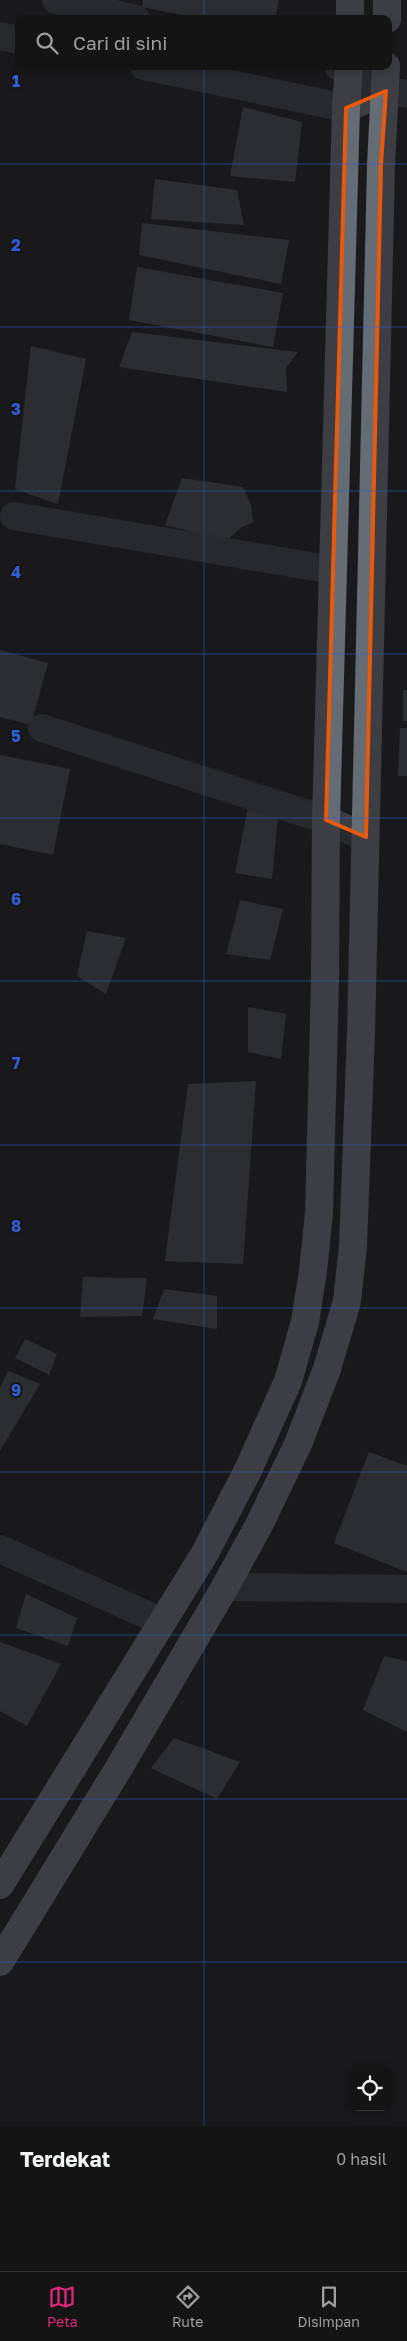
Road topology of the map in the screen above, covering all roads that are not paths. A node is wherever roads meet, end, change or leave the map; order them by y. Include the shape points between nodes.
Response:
1 (56, 0) edge
2 (350, 0) edge
3 (387, 0) edge
4 (119, 15) edge
5 (350, 15) edge
6 (386, 15) edge
7 (0, 36) edge
8 (15, 39) edge
9 (163, 70) edge
10 (346, 70) edge
11 (354, 70) edge
12 (393, 84) edge
13 (346, 108) junction
14 (14, 516) dead end
15 (333, 570) junction
16 (42, 728) dead end
17 (326, 820) junction
18 (366, 837) junction
19 (0, 1549) edge
20 (225, 1587) junction
21 (407, 1589) edge
22 (164, 1622) junction
23 (0, 1885) edge
24 (0, 1962) edge

1 - 4 street
2 - 5 highway
3 - 6 highway
7 - 8 street
9 - 13 street
10 - 13 highway
11 - 12 street
12 - 13 street
12 - 18 highway via 381,165
13 - 15 highway
14 - 15 street
15 - 17 highway
16 - 17 street
17 - 18 street
17 - 22 highway via 326,980 319,1214 305,1322 288,1380 248,1470 205,1553
18 - 20 highway via 353,1246 347,1301 327,1369 298,1444 260,1525
19 - 22 street
20 - 21 street
20 - 24 highway
22 - 23 highway

